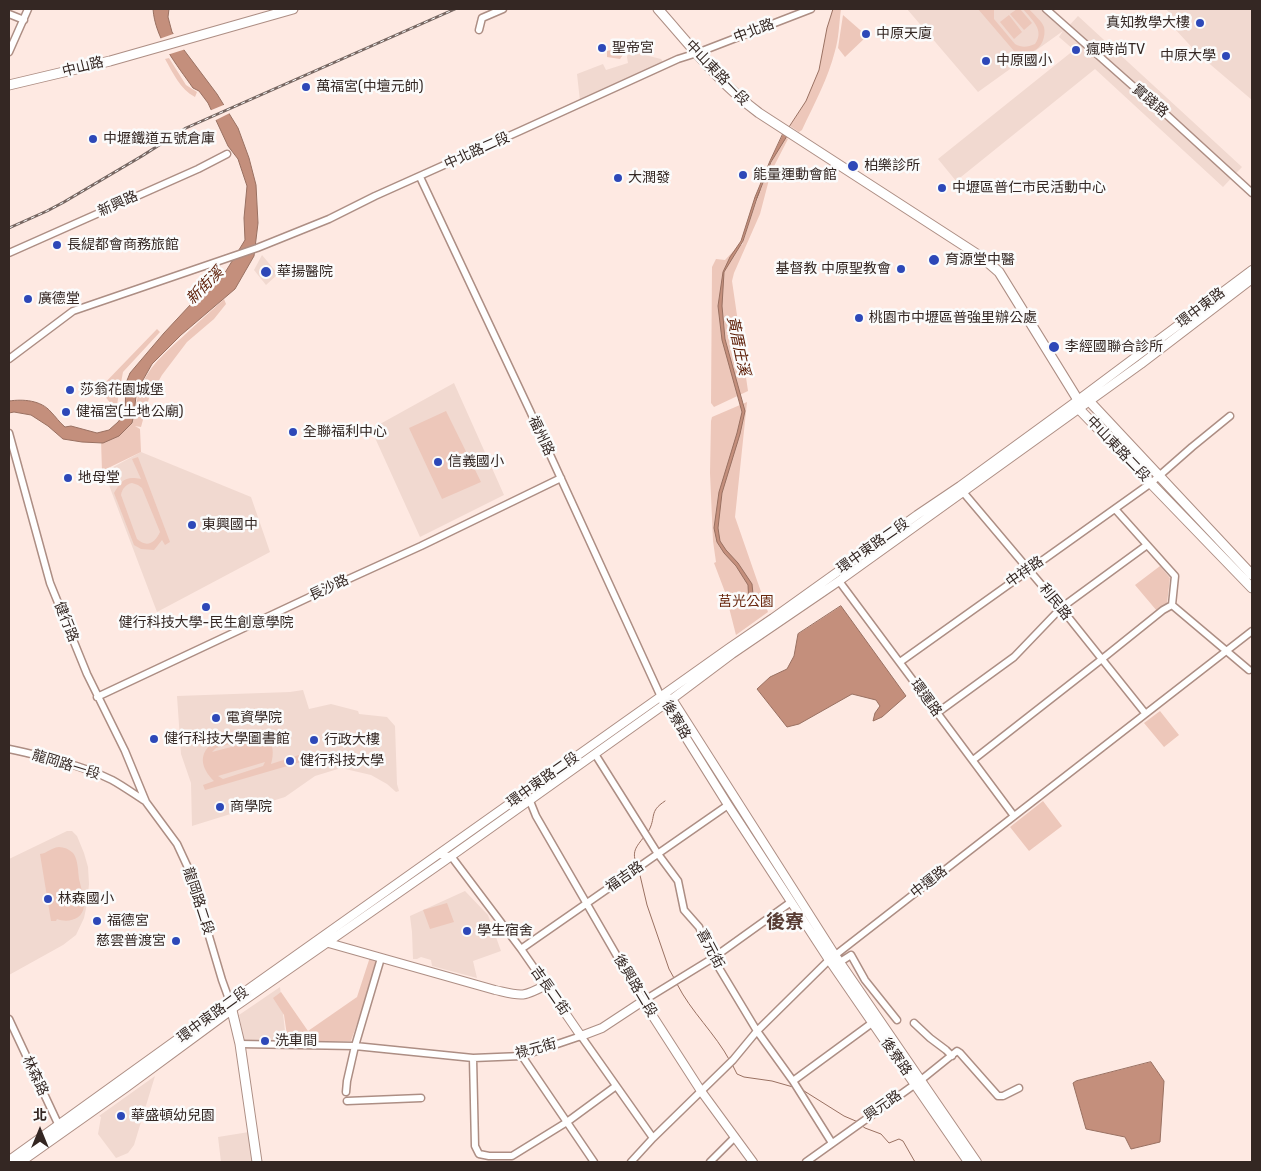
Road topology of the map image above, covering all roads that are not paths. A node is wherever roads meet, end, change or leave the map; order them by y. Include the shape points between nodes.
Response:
1 (28, 9) edge
2 (293, 9) edge
3 (503, 9) edge
4 (811, 9) edge
5 (1046, 9) edge
6 (656, 10) edge
7 (9, 14) edge
8 (24, 20) junction
9 (479, 30) dead end
10 (9, 52) edge
11 (697, 53) junction
12 (9, 84) edge
13 (226, 154) dead end
14 (420, 177) junction
15 (1252, 193) edge
16 (9, 253) edge
17 (1252, 270) edge
18 (1252, 279) edge
19 (9, 359) edge
20 (1090, 402) junction
21 (1079, 404) junction
22 (1230, 416) dead end
23 (9, 433) edge
24 (1158, 476) junction
25 (561, 478) junction
26 (1151, 483) junction
27 (963, 492) junction
28 (1115, 509) junction
29 (1147, 545) junction
30 (1029, 570) junction
31 (1252, 575) edge
32 (839, 581) junction
33 (1252, 588) edge
34 (1172, 605) junction
35 (1061, 608) junction
36 (1252, 631) edge
37 (1225, 651) junction
38 (1102, 659) junction
39 (900, 662) junction
40 (1249, 670) dead end
41 (98, 697) junction
42 (672, 699) junction
43 (663, 700) junction
44 (937, 713) junction
45 (1145, 713) junction
46 (9, 748) edge
47 (595, 754) junction
48 (973, 760) junction
49 (530, 801) junction
50 (146, 802) junction
51 (728, 805) junction
52 (1014, 816) junction
53 (658, 854) junction
54 (439, 855) junction
55 (451, 856) junction
56 (791, 902) junction
57 (586, 904) junction
58 (322, 941) junction
59 (521, 949) junction
60 (832, 957) junction
61 (381, 958) junction
62 (713, 958) junction
63 (837, 965) junction
64 (546, 985) junction
65 (643, 1001) junction
66 (231, 1005) junction
67 (9, 1018) edge
68 (897, 1020) dead end
69 (872, 1023) junction
70 (914, 1024) dead end
71 (757, 1031) junction
72 (581, 1036) junction
73 (240, 1044) junction
74 (355, 1046) junction
75 (522, 1056) junction
76 (952, 1056) junction
77 (473, 1058) junction
78 (793, 1081) junction
79 (918, 1082) junction
80 (616, 1086) junction
81 (1019, 1088) dead end
82 (701, 1091) junction
83 (346, 1092) dead end
84 (421, 1098) dead end
85 (347, 1101) dead end
86 (567, 1122) junction
87 (61, 1129) junction
88 (735, 1137) junction
89 (652, 1138) junction
90 (832, 1143) junction
91 (9, 1161) edge
92 (20, 1162) edge
93 (257, 1162) edge
94 (594, 1162) edge
95 (631, 1162) edge
96 (710, 1162) edge
97 (753, 1162) edge
98 (806, 1162) edge
99 (968, 1162) edge
100 (978, 1162) edge

1 - 8 street
2 - 12 main road, 中山路 via 110,61
3 - 9 street via 482,18
4 - 11 street, 中北路
5 - 15 street, 實踐路
6 - 11 main road, 中山東路一段
7 - 8 street
8 - 10 street
11 - 14 street, 中北路二段
11 - 21 main road, 中山東路一段 via 759,114 906,207 999,272
13 - 16 street, 新興路
14 - 19 street, 中北路二段 via 257,248 74,310
14 - 25 street, 福州路
17 - 21 street, 環中東路
18 - 20 street, 環中東路
20 - 21 main road, 中山東路二段
20 - 24 main road, 中山東路二段
21 - 26 main road, 中山東路二段
21 - 27 street, 環中東路二段
21 - 43 street, 環中東路二段 via 728,648
22 - 24 street, 中祥路
23 - 41 street, 健行路 via 50,583
24 - 26 street, 中祥路
24 - 31 main road, 中山東路二段
25 - 41 street, 長沙路
25 - 43 street, 福州路
26 - 28 street, 中祥路
26 - 33 main road, 中山東路二段
27 - 30 street, 利民路
27 - 32 street, 環中東路二段
28 - 29 street
28 - 30 street, 中祥路
29 - 34 street via 1175,576
29 - 35 street
30 - 35 street, 利民路
30 - 39 street, 中祥路
32 - 39 street, 環運路
32 - 42 street, 環中東路二段
34 - 37 street
34 - 38 street
35 - 38 street, 利民路
35 - 44 street via 1014,657
36 - 37 street, 中運路
37 - 40 street
37 - 45 street, 中運路
38 - 45 street, 利民路
38 - 48 street
39 - 44 street, 環運路
41 - 50 street, 健行路
42 - 43 street, 環中東路二段
42 - 60 street, 後寮路
43 - 47 street, 環中東路二段
43 - 51 street, 後寮路
43 - 54 street, 環中東路二段
44 - 48 street, 環運路
45 - 52 street, 中運路
46 - 50 street, 龍岡路一段 via 78,766 113,780
47 - 49 street, 環中東路二段
47 - 53 street, 喜元街
48 - 52 street, 環運路
49 - 55 street, 環中東路二段
49 - 57 street, 後興路二段
50 - 66 street, 龍岡路二段 via 177,844 190,872
51 - 53 street, 福吉路
51 - 56 street, 後寮路
52 - 60 street, 中運路
53 - 57 street, 福吉路
53 - 62 street, 喜元街 via 678,882 684,910 699,927
54 - 55 street
54 - 58 street, 環中東路二段
55 - 58 street, 環中東路二段
55 - 59 street, 吉長二街
56 - 60 street, 後寮路
56 - 62 street, 祿元街
57 - 59 street, 福吉路
57 - 65 street, 後興路二段
58 - 61 street
58 - 66 street, 環中東路二段
59 - 64 street, 吉長二街
60 - 63 street, 後寮路
60 - 71 street, 中運路
61 - 64 street via 519,996
61 - 74 street
62 - 65 street, 祿元街
62 - 71 street, 喜元街
63 - 68 street via 851,955 865,980
63 - 69 street, 後寮路
63 - 79 street, 後寮路
64 - 72 street, 吉長二街
65 - 72 street, 祿元街 via 602,1028
65 - 82 street, 後興路二段
66 - 73 main road
66 - 87 main road, 環中東路二段 via 126,1087
67 - 87 street, 林森路
69 - 78 street
69 - 79 street, 後寮路
70 - 76 street
71 - 78 street, 喜元街
71 - 82 street, 中運路
72 - 75 street, 祿元街
72 - 80 street, 吉長二街
73 - 74 street, 祿元街
73 - 93 main road
74 - 77 street, 祿元街
74 - 83 street
75 - 77 street, 祿元街
75 - 86 street
76 - 79 street, 興元路
76 - 81 street, 興元路 via 957,1051 960,1053 998,1096
77 - 86 street via 479,1154 512,1156
78 - 90 street, 喜元街
79 - 90 street, 興元路
79 - 99 street, 後寮路
79 - 100 street, 後寮路
80 - 86 street
80 - 89 street, 吉長二街
82 - 88 street, 後興路二段
82 - 89 street, 中運路
84 - 85 street
86 - 94 street
87 - 91 main road, 環中東路二段
87 - 92 main road, 環中東路二段
88 - 96 street
88 - 97 street, 後興路二段
89 - 95 street, 中運路
90 - 98 street, 興元路

